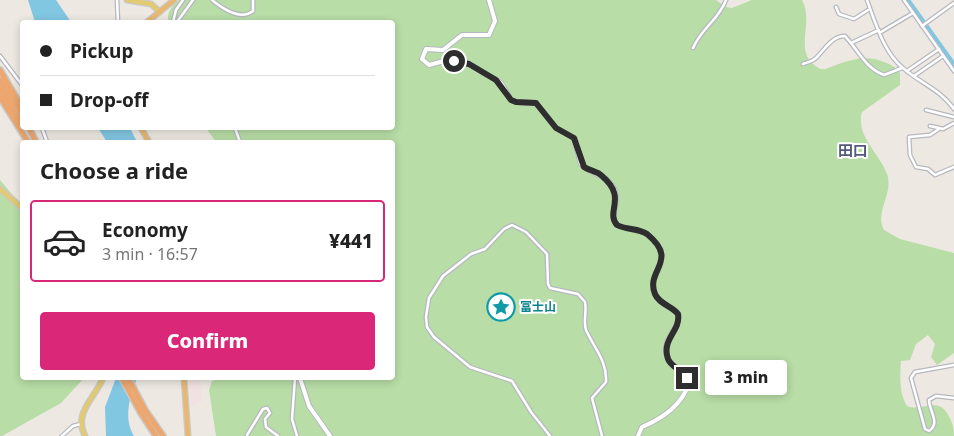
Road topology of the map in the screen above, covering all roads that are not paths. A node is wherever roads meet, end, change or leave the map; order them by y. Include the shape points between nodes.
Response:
1 (117, 0) edge
2 (127, 0) edge
3 (174, 0) edge
4 (182, 0) edge
5 (193, 0) edge
6 (212, 0) edge
7 (253, 0) edge
8 (490, 0) edge
9 (726, 0) edge
10 (867, 0) edge
11 (904, 0) edge
12 (954, 3) edge
13 (836, 7) dead end
14 (869, 9) junction
15 (160, 12) junction
16 (913, 13) junction
17 (118, 20) edge
18 (150, 20) edge
19 (174, 20) edge
20 (178, 20) edge
21 (924, 25) junction
22 (880, 31) junction
23 (852, 43) junction
24 (693, 48) dead end
25 (939, 49) junction
26 (0, 56) edge
27 (943, 56) junction
28 (803, 64) dead end
29 (902, 68) junction
30 (0, 70) edge
31 (907, 71) junction
32 (954, 71) edge
33 (914, 76) junction
34 (0, 80) edge
35 (20, 82) edge
36 (0, 88) edge
37 (0, 96) edge
38 (20, 105) edge
39 (954, 109) edge
40 (926, 110) dead end
41 (20, 112) edge
42 (954, 117) edge
43 (20, 122) edge
44 (954, 124) edge
45 (930, 126) dead end
46 (20, 128) edge
47 (939, 129) junction
48 (954, 167) edge
49 (0, 190) edge
50 (20, 206) edge
51 (954, 366) edge
52 (102, 380) edge
53 (123, 380) edge
54 (129, 380) edge
55 (184, 380) edge
56 (295, 380) edge
57 (301, 380) edge
58 (954, 398) edge
59 (81, 424) junction
60 (247, 435) edge
61 (62, 436) edge
62 (85, 436) edge
63 (156, 436) edge
64 (163, 436) edge
65 (188, 436) edge
66 (278, 436) edge
67 (297, 436) edge
68 (330, 436) edge
69 (550, 436) edge
70 (602, 436) edge
71 (638, 436) edge

1 - 17 street
2 - 15 main road via 151,4
3 - 15 highway
4 - 19 street
5 - 20 street
6 - 7 street via 228,12 245,15 253,11
8 - 71 street via 495,21 489,35 462,35 443,50 426,50 422,58 429,64 448,60 469,64 501,83 511,100 536,103 556,128 574,138 584,167 601,175 614,189 613,216 617,225 647,234 661,251 662,263 654,277 654,293 678,314 678,325 669,336 666,352 671,364 683,372 688,386 666,415 642,427
9 - 24 street via 716,18 699,34
10 - 14 street
11 - 16 street
12 - 21 street
13 - 14 street via 840,14 854,19 868,13
14 - 22 street
15 - 18 highway
16 - 21 street
16 - 22 street
21 - 25 street
22 - 23 street
22 - 29 street
23 - 28 street via 845,36 838,37 823,48 817,58
23 - 29 street via 878,72 884,74
25 - 27 street
25 - 31 street
26 - 35 street
27 - 32 street
27 - 33 street
29 - 31 street
30 - 38 highway
31 - 33 street
33 - 39 street via 943,94
34 - 41 highway
36 - 43 highway
37 - 46 highway
40 - 42 street
44 - 47 street
45 - 47 street
47 - 48 street via 930,135 909,137 910,155 916,167 928,169 935,175
49 - 50 main road
51 - 58 street via 915,372 911,378 925,429 929,431 935,423 929,400 936,396
52 - 59 main road via 83,411
53 - 63 highway
54 - 64 highway
55 - 65 highway
56 - 67 street via 292,419
57 - 68 street via 309,406
59 - 61 street via 73,426
59 - 62 main road
60 - 66 street via 267,408 270,413 266,427
69 - 70 street via 512,381 472,368 438,342 427,327 429,298 443,276 471,254 485,249 512,225 526,232 547,254 550,288 578,294 585,302 585,326 605,371 606,382 592,398

